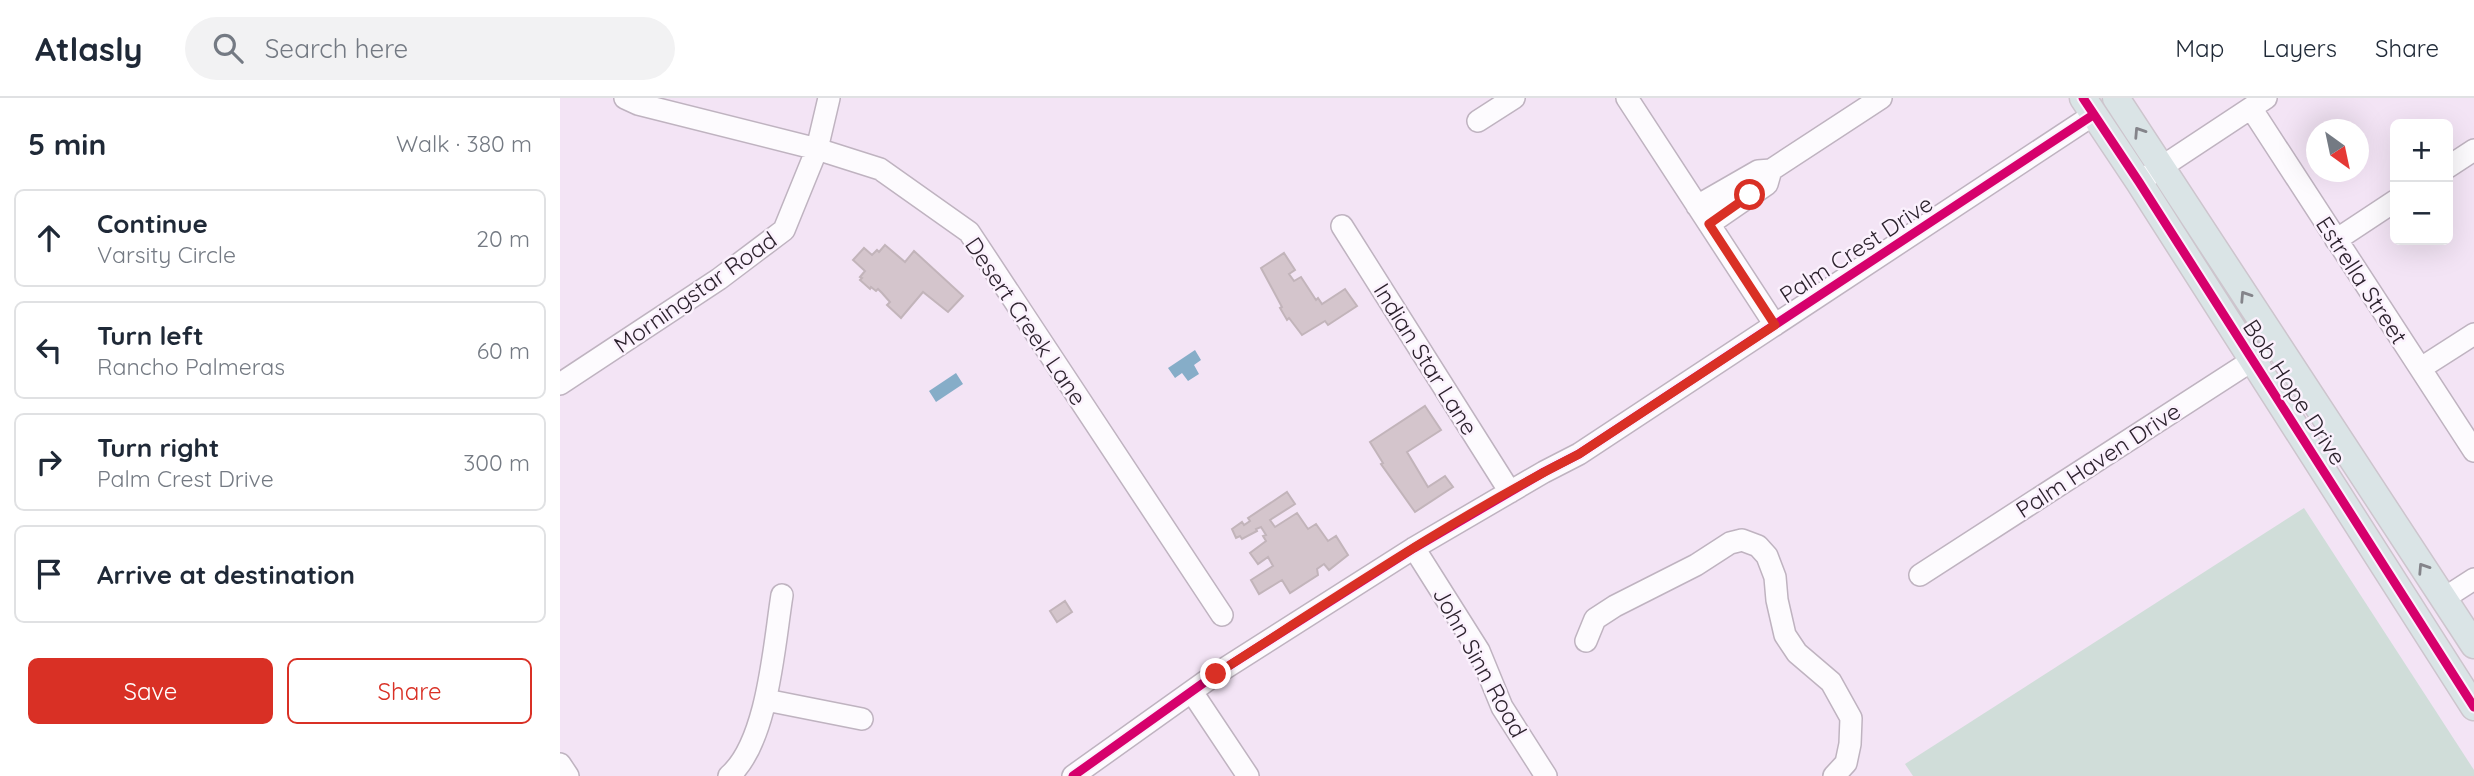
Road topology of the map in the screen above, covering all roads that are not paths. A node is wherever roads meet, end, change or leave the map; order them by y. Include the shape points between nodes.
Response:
1 (625, 98) edge
2 (829, 98) edge
3 (1514, 98) edge
4 (1627, 98) edge
5 (1881, 98) edge
6 (2116, 98) edge
7 (2258, 103) edge
8 (2088, 106) edge
9 (1478, 121) dead end
10 (817, 149) junction
11 (2474, 150) edge
12 (2453, 164) edge
13 (2161, 167) junction
14 (2139, 182) junction
15 (1745, 188) junction
16 (2390, 204) edge
17 (1697, 206) junction
18 (1709, 224) junction
19 (1342, 226) dead end
20 (2336, 240) junction
21 (1775, 325) junction
22 (2474, 334) edge
23 (2276, 345) junction
24 (2252, 362) junction
25 (2421, 368) junction
26 (560, 384) edge
27 (2474, 451) edge
28 (1510, 492) junction
29 (1414, 548) junction
30 (1920, 575) dead end
31 (2474, 579) edge
32 (782, 595) dead end
33 (2443, 599) junction
34 (1222, 615) dead end
35 (1586, 641) dead end
36 (2474, 645) edge
37 (1192, 692) junction
38 (766, 699) junction
39 (2474, 707) edge
40 (862, 719) dead end
41 (560, 764) edge
42 (568, 776) edge
43 (729, 776) edge
44 (1073, 776) edge
45 (1248, 776) edge
46 (1546, 776) edge
47 (1834, 776) edge

1 - 10 street, Desert Creek Lane
2 - 10 street, Morningstar Road
3 - 9 street
4 - 17 street
5 - 15 street via 1771,170 1767,184
13 -> 6 main road, Bob Hope Drive
7 - 13 street
7 - 20 street, Estrella Street
8 - 14 main road, Bob Hope Drive
8 - 21 street, Palm Crest Drive
10 - 26 street, Morningstar Road via 784,230 719,279
10 - 34 street, Desert Creek Lane via 880,169 969,232
11 - 12 street
13 - 14 street
23 -> 13 main road, Bob Hope Drive
14 - 24 main road, Bob Hope Drive
15 - 17 street
15 - 18 street
16 - 20 street
17 - 18 street
18 - 21 street
19 - 28 street, Indian Star Lane
20 - 25 street, Estrella Street
21 - 28 street, Palm Crest Drive via 1579,454
22 - 25 street
23 - 24 street, Palm Haven Drive
33 -> 23 main road, Bob Hope Drive
24 - 30 street, Palm Haven Drive
24 - 39 main road, Bob Hope Drive
25 - 27 street, Estrella Street
28 - 29 street, Palm Crest Drive
29 - 37 street, Palm Crest Drive
29 - 46 street, John Sinn Road via 1479,651 1502,707
31 - 33 street
32 - 38 street
33 - 36 main road, Bob Hope Drive
35 - 47 street via 1595,619 1615,606 1730,543 1742,540 1758,546 1775,577 1785,635 1797,653 1831,682 1851,718 1846,763
37 - 44 street, Palm Crest Drive
37 - 45 street
38 - 40 street
38 - 43 street via 756,732
41 - 42 street

